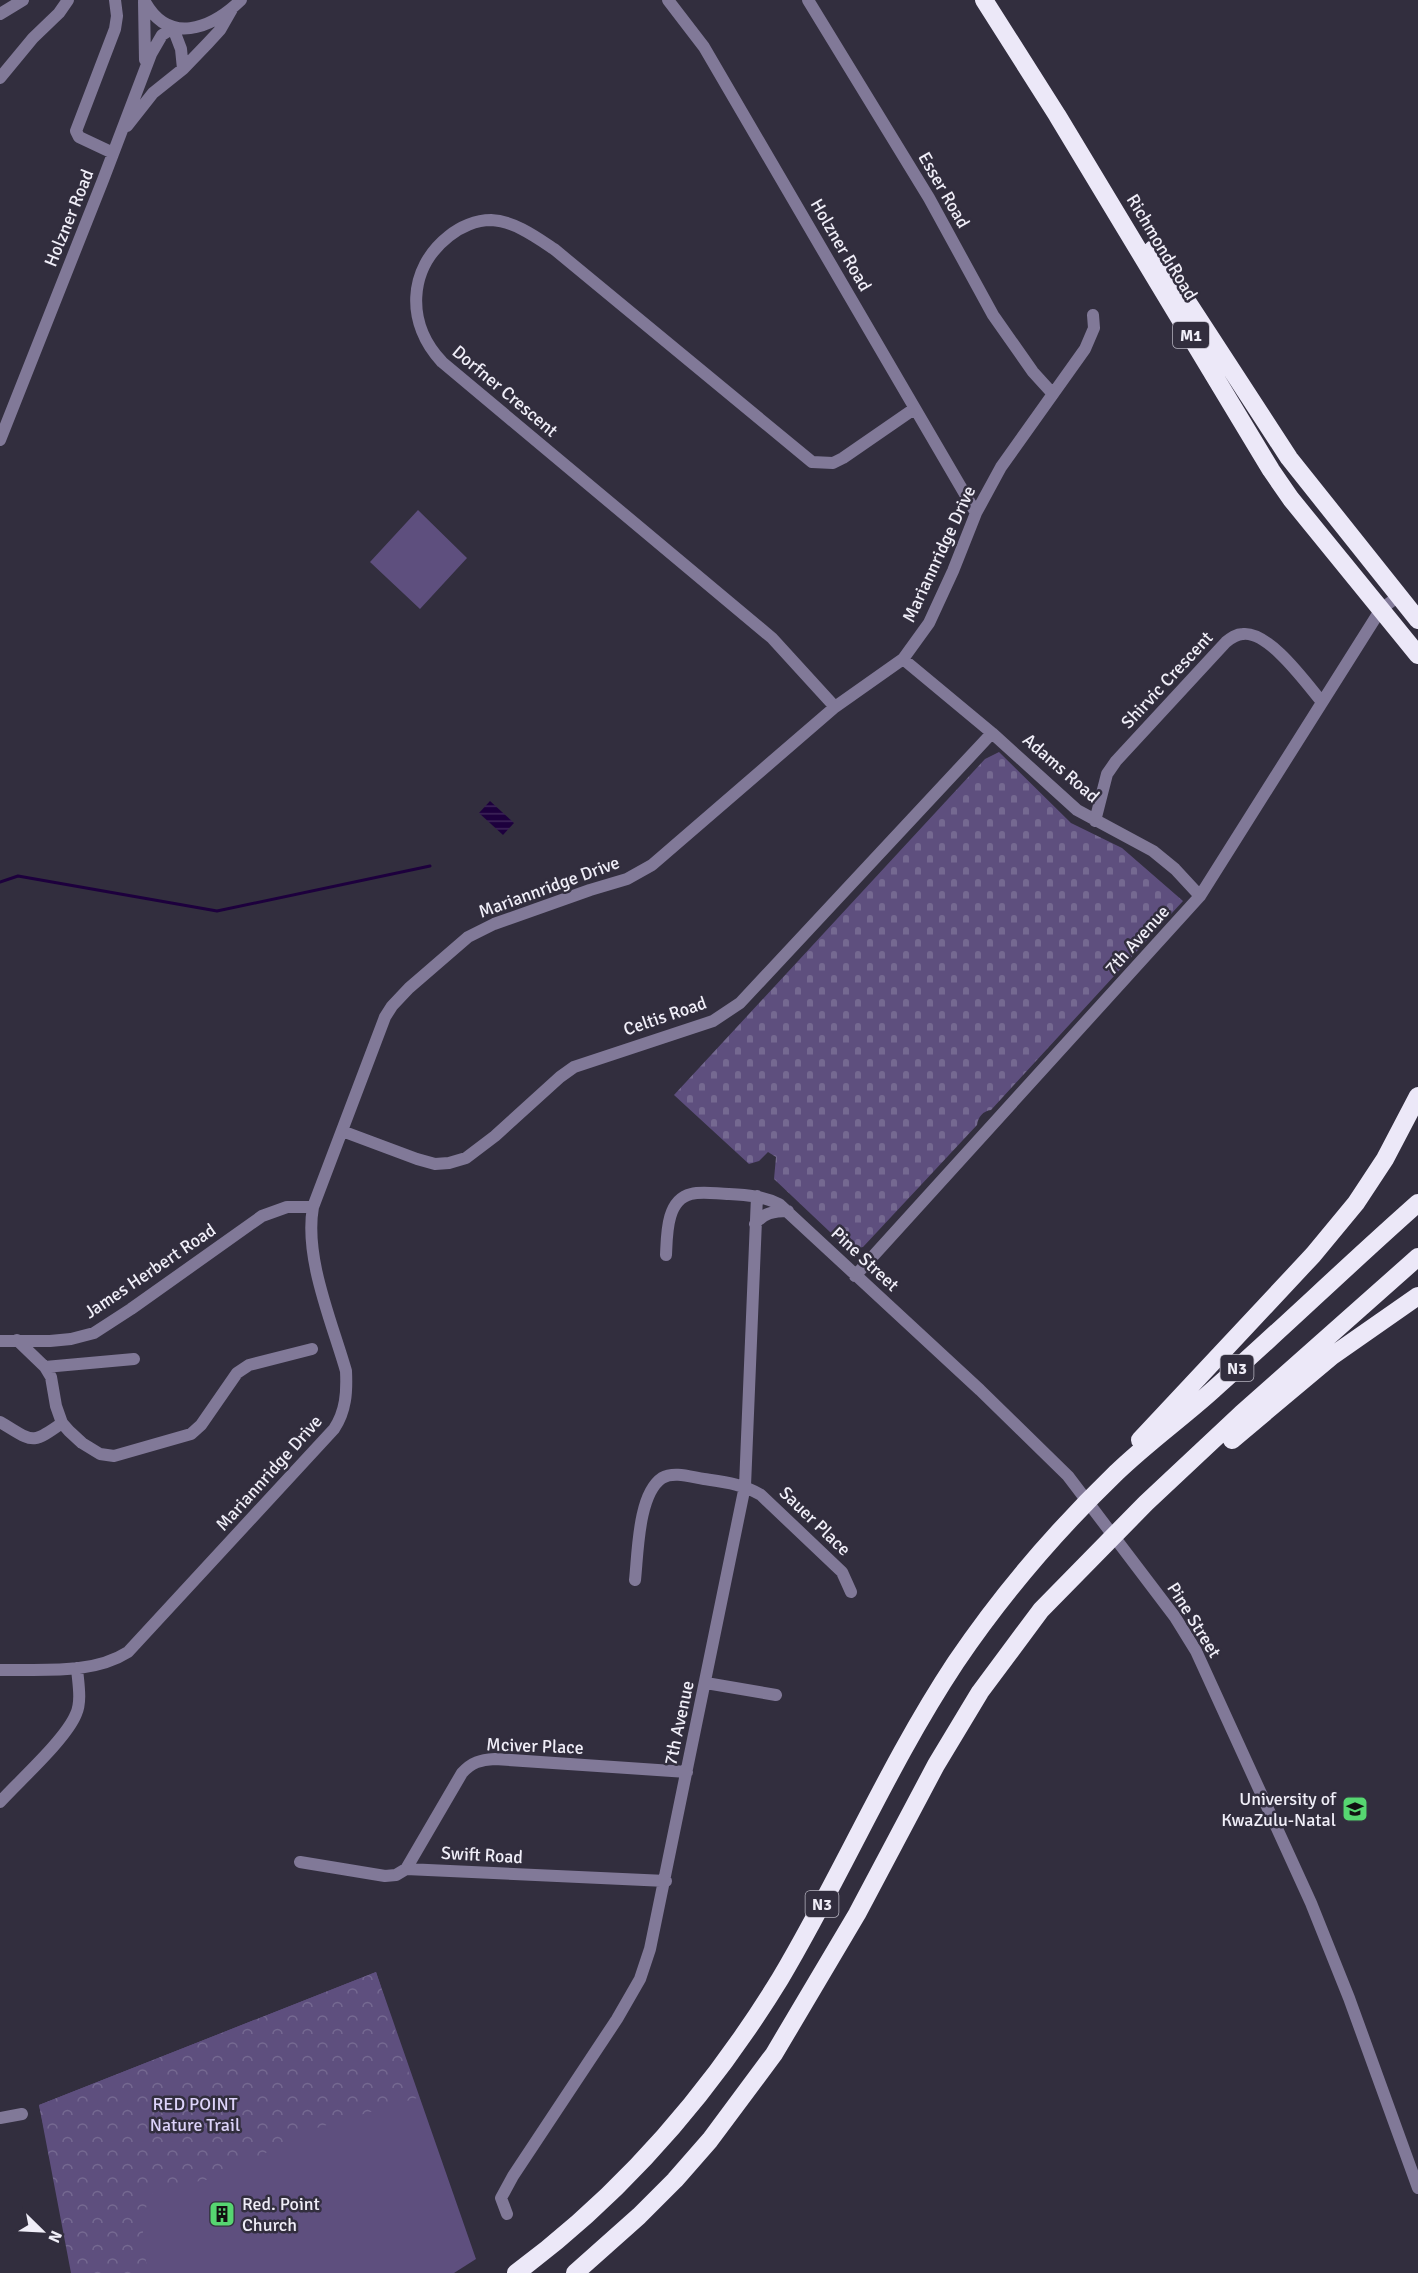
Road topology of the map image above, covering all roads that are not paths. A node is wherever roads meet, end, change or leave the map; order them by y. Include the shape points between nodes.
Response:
1 (23, 0) edge
2 (68, 0) edge
3 (115, 0) edge
4 (144, 0) edge
5 (241, 0) edge
6 (668, 0) edge
7 (808, 0) edge
8 (984, 0) edge
9 (999, 0) edge
10 (232, 9) junction
11 (0, 14) edge
12 (173, 28) junction
13 (183, 69) junction
14 (142, 76) junction
15 (0, 78) edge
16 (120, 133) junction
17 (113, 153) junction
18 (1094, 315) dead end
19 (1053, 394) junction
20 (914, 409) junction
21 (0, 440) edge
22 (976, 513) junction
23 (1399, 596) junction
24 (1381, 609) junction
25 (1418, 620) edge
26 (1418, 655) edge
27 (903, 659) junction
28 (1322, 702) junction
29 (835, 707) junction
30 (992, 733) junction
31 (1095, 821) junction
32 (1200, 896) junction
33 (1418, 1096) edge
34 (342, 1131) junction
35 (757, 1196) junction
36 (1418, 1203) edge
37 (313, 1207) junction
38 (788, 1211) junction
39 (755, 1224) junction
40 (666, 1255) dead end
41 (1418, 1257) edge
42 (855, 1276) junction
43 (1418, 1296) edge
44 (17, 1340) junction
45 (0, 1341) edge
46 (312, 1349) dead end
47 (134, 1359) dead end
48 (45, 1367) junction
49 (0, 1422) edge
50 (62, 1423) junction
51 (1119, 1471) junction
52 (745, 1486) junction
53 (1146, 1503) junction
54 (635, 1580) dead end
55 (851, 1592) dead end
56 (77, 1668) junction
57 (0, 1670) edge
58 (706, 1683) junction
59 (776, 1695) dead end
60 (687, 1772) junction
61 (0, 1802) edge
62 (300, 1862) dead end
63 (406, 1869) junction
64 (666, 1881) junction
65 (22, 2114) dead end
66 (0, 2118) edge
67 (1418, 2188) edge
68 (507, 2214) dead end
69 (516, 2273) edge
70 (575, 2273) edge

1 - 11 street
2 - 15 street
3 - 17 street via 115,29 75,132
4 - 12 street via 157,20
4 - 14 street via 146,53
5 - 10 street
6 - 20 street, Holzner Road via 710,56
7 - 19 street, Esser Road via 929,198 993,315
8 - 24 highway, Richmond Road / M1 via 1271,470
9 - 23 highway, Richmond Road / M1 via 1289,458
10 - 12 street via 195,28
10 - 13 street, Holzner Road via 220,30
12 - 13 street
12 - 14 street via 160,38
13 - 16 street, Holzner Road via 153,93
14 - 16 street
16 - 17 street, Holzner Road
17 - 21 street, Holzner Road
18 - 19 street, Mariannridge Drive via 1090,339
19 - 22 street, Mariannridge Drive via 1001,467
20 - 22 street, Holzner Road
20 - 29 street, Dorfner Crescent via 843,458 833,463 812,462 554,249 514,225 492,220 470,224 439,244 421,271 416,310 431,351 772,638
22 - 27 street, Mariannridge Drive via 929,623
23 - 24 street, 7th Avenue
23 - 25 highway, Richmond Road / M1
24 - 26 highway, Richmond Road / M1
24 - 28 street, 7th Avenue
27 - 29 street, Mariannridge Drive
27 - 30 street, Adams Road
28 - 31 street, Shirvic Crescent via 1267,642 1254,635 1235,635 1116,761 1107,774
28 - 32 street, 7th Avenue
29 - 34 street, Mariannridge Drive via 652,865 627,879 494,924 453,949 392,1006
30 - 31 street, Adams Road via 1077,810
30 - 34 street, Celtis Road via 726,1014 574,1067 466,1158 435,1164
31 - 32 street, Adams Road via 1153,851
32 - 42 street, 7th Avenue
33 - 51 highway via 1385,1159 1356,1203 1313,1255 1142,1436
34 - 37 street, Mariannridge Drive
35 - 38 street, Pine Street
35 - 39 street, 7th Avenue
35 - 40 street via 706,1193 684,1197 668,1223
36 - 51 highway, N3
37 - 44 street, James Herbert Road via 287,1207 262,1216 94,1333 71,1340
37 - 56 street, Mariannridge Drive via 310,1236 315,1265 346,1371 342,1417 128,1652 103,1664
38 - 39 street via 764,1215
38 - 42 street, Pine Street
39 - 52 street, 7th Avenue
41 - 53 highway, N3
42 - 67 street, Pine Street via 1068,1476 1175,1617 1196,1651 1311,1903
43 - 53 highway via 1332,1356 1165,1497
44 - 45 street, James Herbert Road
44 - 48 street
46 - 50 street via 249,1365 237,1373 201,1425 178,1438 114,1456 100,1454 82,1443
47 - 48 street
48 - 50 street
49 - 50 street via 33,1439 42,1438
51 - 69 highway, N3 via 1008,1591 956,1662 909,1738 781,1976 708,2085 664,2139 609,2196
52 - 54 street via 674,1474 663,1478 649,1495 642,1520
52 - 55 street, Sauer Place via 761,1495 842,1572
52 - 58 street, 7th Avenue
53 - 70 highway, N3 via 1041,1610 980,1692 817,1984 745,2096 675,2180
56 - 57 street, Mariannridge Drive
56 - 61 street via 77,1713 61,1737
58 - 59 street
58 - 60 street, 7th Avenue
60 - 63 street, Mciver Place via 495,1760 470,1764
60 - 64 street, 7th Avenue
62 - 63 street, Swift Road via 385,1876
63 - 64 street, Swift Road
64 - 68 street, 7th Avenue via 640,1979 509,2183 501,2198
65 - 66 street

